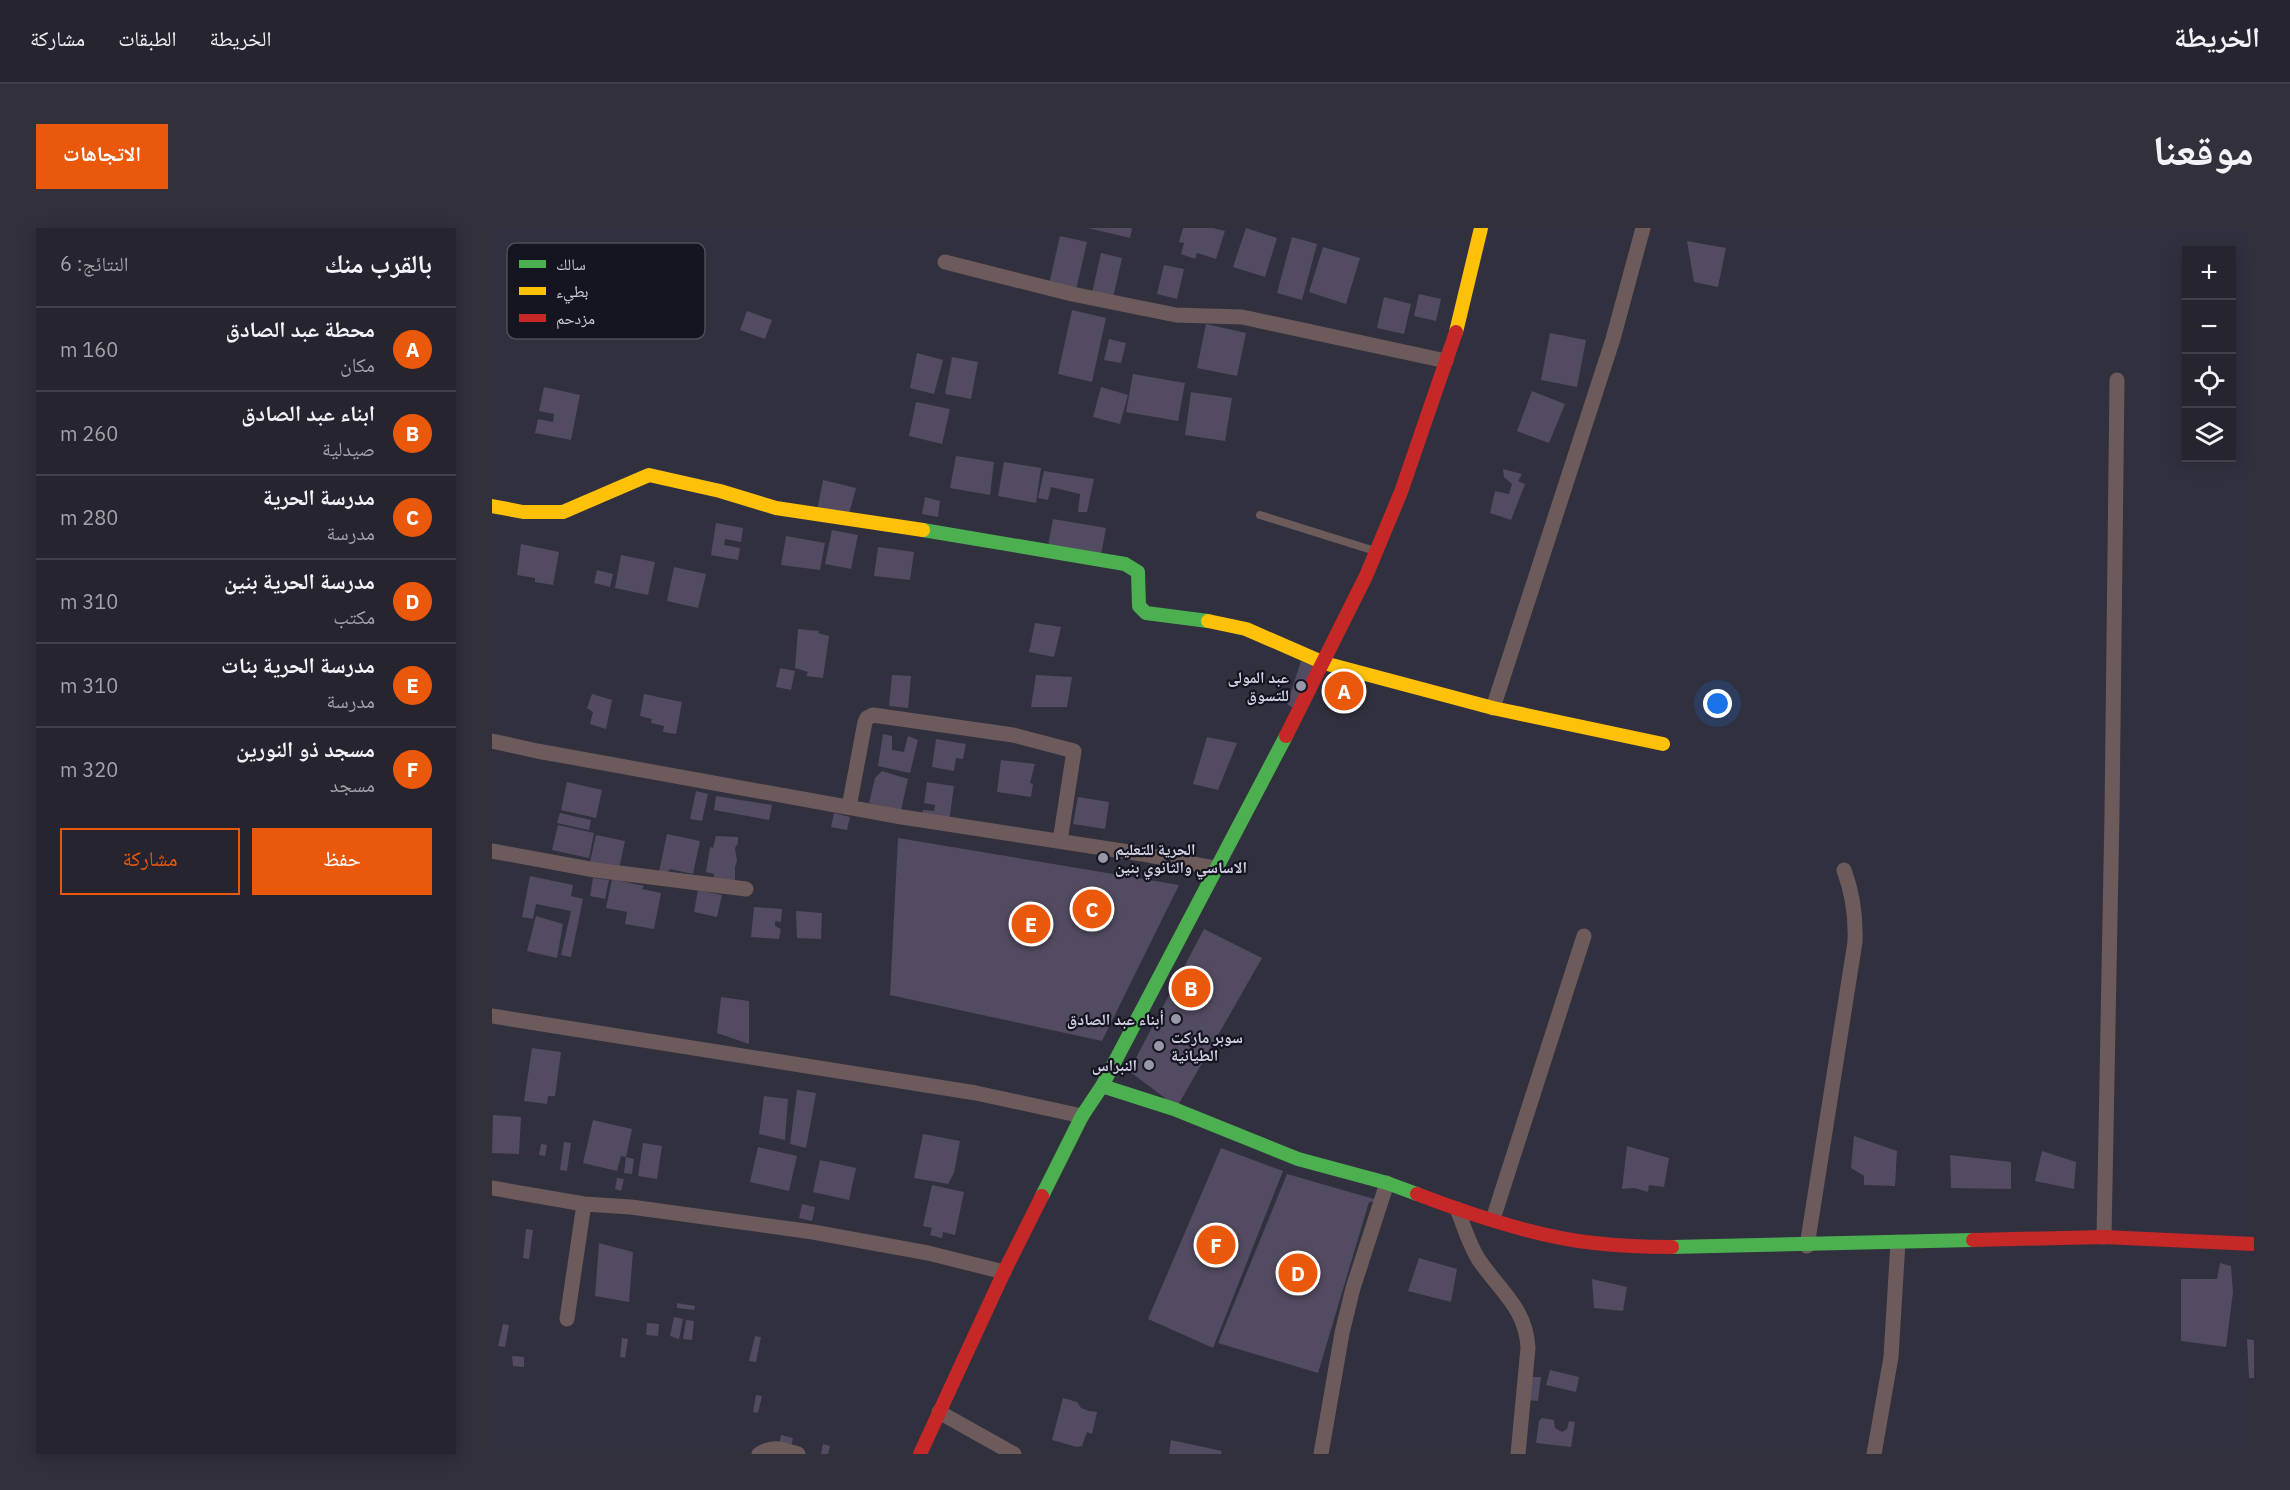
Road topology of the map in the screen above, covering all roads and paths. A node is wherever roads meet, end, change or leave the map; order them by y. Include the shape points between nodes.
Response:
1 (1481, 228) edge
2 (1643, 228) edge
3 (945, 262) dead end
4 (1446, 361) junction
5 (2117, 380) dead end
6 (492, 506) edge
7 (1260, 515) dead end
8 (1376, 552) junction
9 (1324, 663) junction
10 (1493, 708) junction
11 (492, 741) edge
12 (1663, 744) dead end
13 (849, 807) junction
14 (1060, 841) junction
15 (492, 851) edge
16 (1215, 868) junction
17 (1844, 870) dead end
18 (746, 889) dead end
19 (1584, 936) dead end
20 (492, 1017) edge
21 (1102, 1086) junction
22 (1082, 1116) junction
23 (1387, 1183) junction
24 (492, 1188) edge
25 (584, 1204) junction
26 (1457, 1209) junction
27 (1493, 1219) junction
28 (2104, 1237) junction
29 (1898, 1242) junction
30 (2254, 1244) edge
31 (1807, 1246) junction
32 (1004, 1272) junction
33 (567, 1319) dead end
34 (939, 1412) junction
35 (759, 1454) edge
36 (798, 1454) edge
37 (920, 1454) edge
38 (1014, 1454) edge
39 (1321, 1454) edge
40 (1518, 1454) edge
41 (1874, 1454) edge

1 - 4 street
2 - 10 street via 1613,339
3 - 4 street via 1176,315 1242,317
4 - 8 street
5 - 28 street
6 - 9 street via 523,512 563,512 649,475 776,508 1125,564 1138,572 1139,606 1146,613 1246,629
7 - 8 lane
8 - 9 street
9 - 10 street
9 - 16 street
10 - 12 street
11 - 13 street
13 - 14 street
13 - 14 street via 865,722 873,715 1013,735 1074,752
14 - 16 street
15 - 18 street via 595,870
16 - 21 street
17 - 31 street via 1852,891 1855,942
19 - 27 street
20 - 22 street via 976,1093
21 - 22 street
21 - 23 street via 1298,1159
22 - 32 street
23 - 26 street
23 - 39 street via 1342,1333
24 - 25 street
25 - 32 street via 753,1223 928,1253
25 - 33 street
26 - 27 street
26 - 40 street via 1477,1258 1517,1309 1527,1332
27 - 31 street via 1543,1233 1632,1246
28 - 29 street
28 - 30 street
29 - 31 street
29 - 41 street via 1891,1357
32 - 34 street
34 - 37 street
34 - 38 street
35 - 36 street via 776,1447

